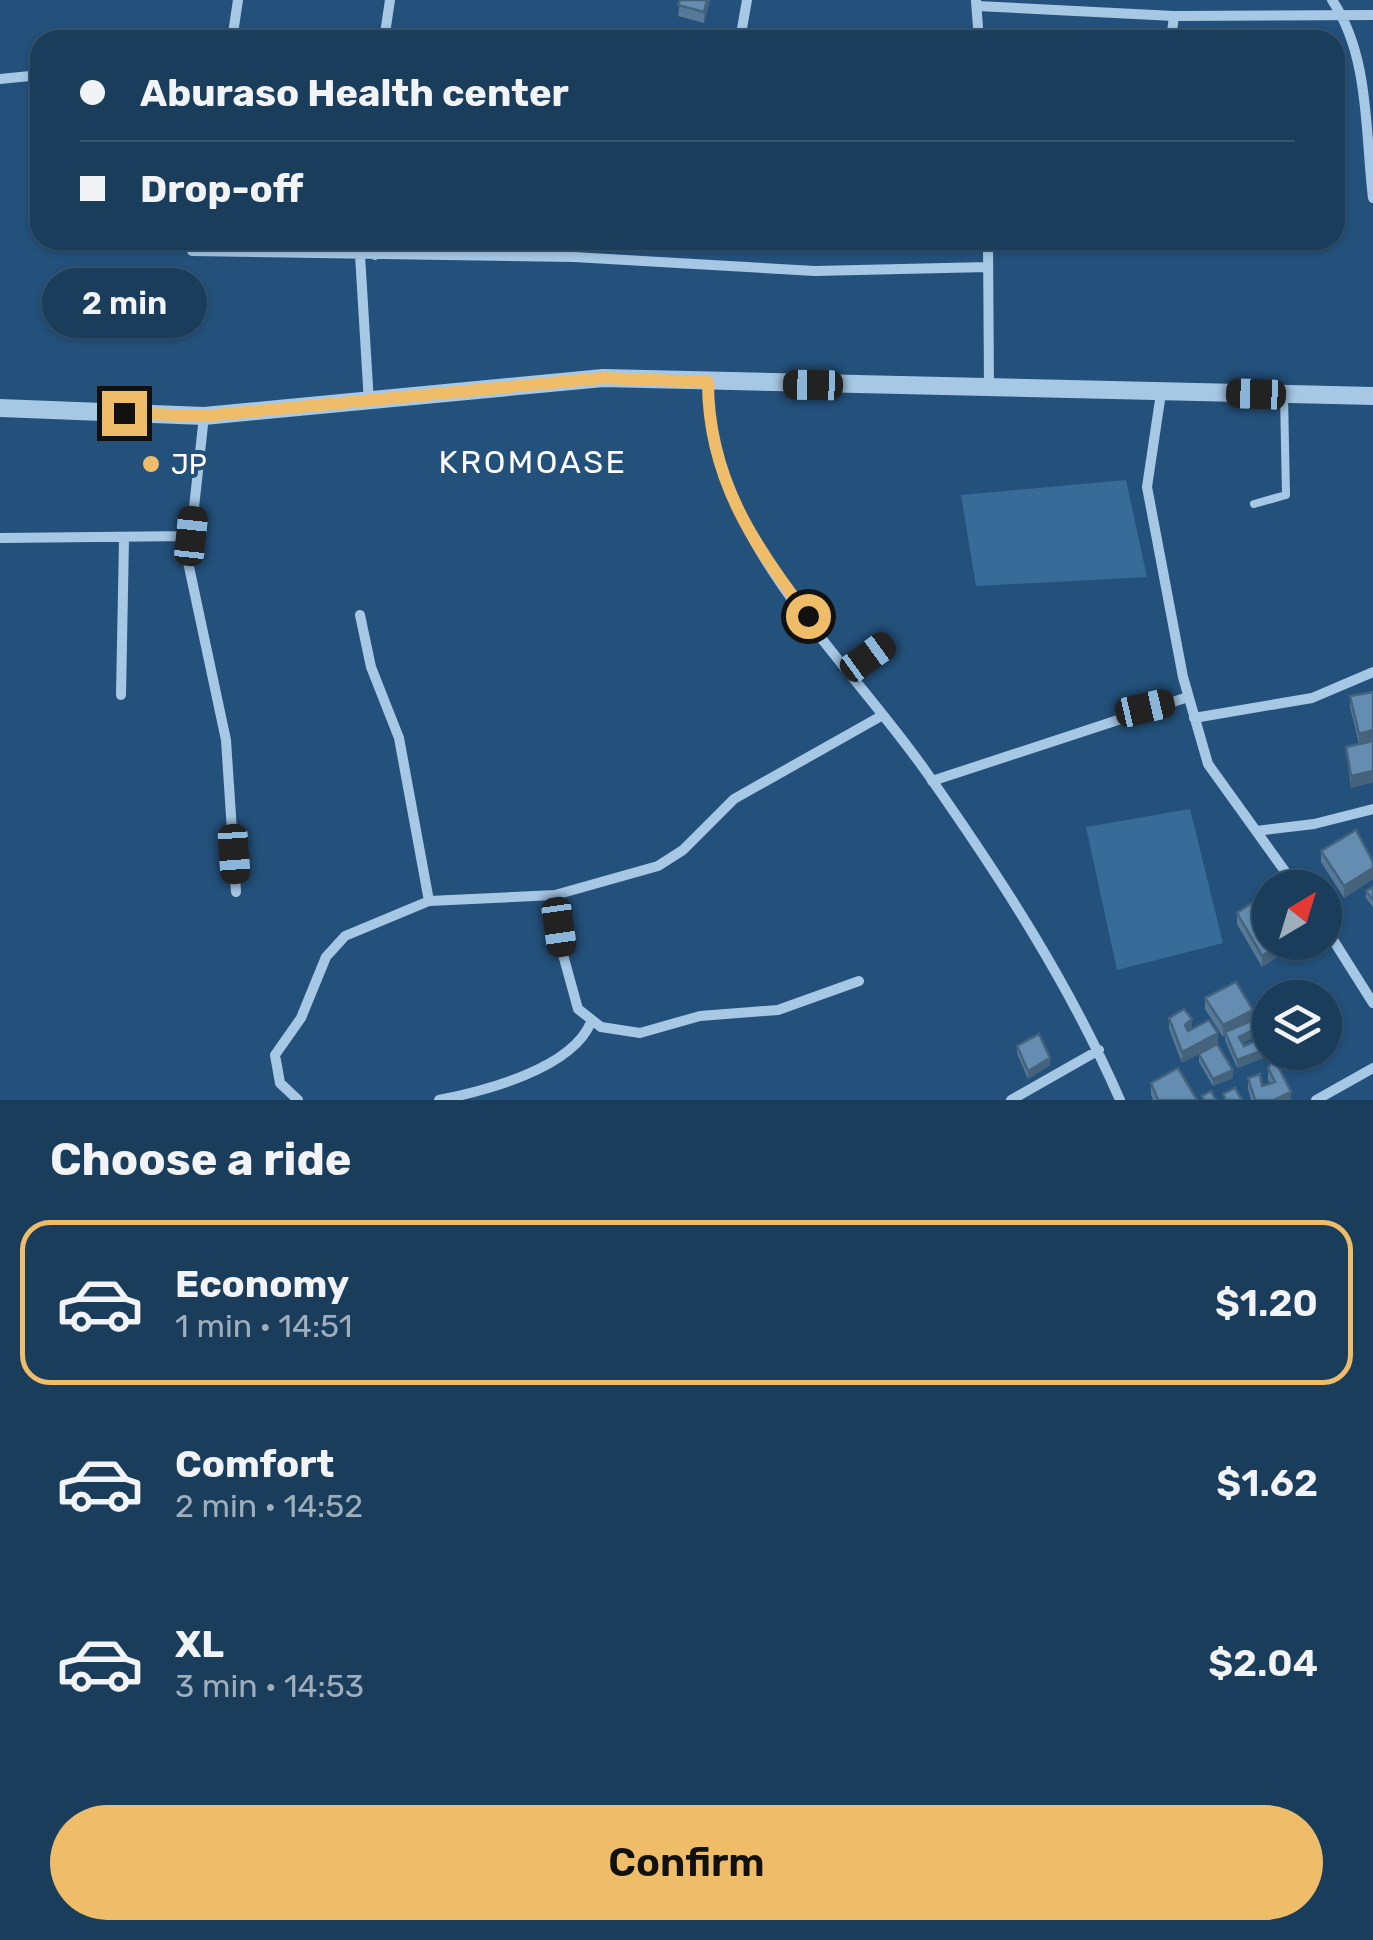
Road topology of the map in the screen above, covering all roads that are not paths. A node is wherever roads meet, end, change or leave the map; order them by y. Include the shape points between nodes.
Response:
1 (238, 0) edge
2 (390, 0) edge
3 (747, 0) edge
4 (1332, 0) edge
5 (977, 3) edge
6 (1373, 15) edge
7 (1174, 16) junction
8 (1344, 17) junction
9 (234, 30) edge
10 (386, 30) edge
11 (742, 30) edge
12 (978, 30) edge
13 (1172, 30) edge
14 (30, 76) edge
15 (0, 78) edge
16 (1371, 164) edge
17 (1373, 198) edge
18 (192, 250) dead end
19 (376, 250) edge
20 (988, 250) edge
21 (360, 254) junction
22 (375, 255) junction
23 (988, 268) junction
24 (708, 382) junction
25 (989, 388) junction
26 (1161, 393) junction
27 (1284, 396) junction
28 (1373, 396) edge
29 (369, 402) junction
30 (0, 408) edge
31 (204, 416) junction
32 (1254, 504) dead end
33 (191, 536) junction
34 (0, 538) edge
35 (124, 539) junction
36 (360, 615) dead end
37 (887, 643) dead end
38 (850, 670) junction
39 (1373, 672) edge
40 (120, 695) dead end
41 (1188, 697) junction
42 (882, 715) junction
43 (1194, 718) junction
44 (932, 781) junction
45 (1373, 810) edge
46 (1256, 830) junction
47 (1284, 870) edge
48 (236, 892) dead end
49 (554, 895) junction
50 (429, 901) junction
51 (1342, 954) edge
52 (859, 981) dead end
53 (1373, 1003) edge
54 (591, 1022) junction
55 (1098, 1050) junction
56 (1373, 1068) edge
57 (298, 1100) edge
58 (438, 1100) edge
59 (1011, 1100) edge
60 (1120, 1100) edge
61 (1316, 1100) edge

1 - 9 street
2 - 10 street
3 - 11 street
4 - 8 street
5 - 7 street
5 - 12 street
6 - 8 street
7 - 8 street
7 - 13 street
8 - 16 street via 1358,59
14 - 15 street
16 - 17 street
18 - 21 street
19 - 22 street
20 - 23 street
21 - 22 street
21 - 29 street
22 - 23 street via 574,257 814,271
23 - 25 street
24 - 25 street
24 - 29 street via 603,378
24 - 38 street via 714,450 736,512
25 - 26 street
26 - 27 street
26 - 41 street via 1147,487
27 - 28 street
27 - 32 lane via 1286,495
29 - 31 street
30 - 31 street
31 - 33 street
33 - 35 street
33 - 48 street via 188,562 226,740
34 - 35 street
35 - 40 street
36 - 50 street via 398,738
37 - 38 lane
38 - 42 street
39 - 43 street via 1312,698
41 - 43 street
41 - 44 street
42 - 44 street
42 - 49 street via 734,800 672,858
43 - 46 street via 1208,764
44 - 55 street via 1026,920
45 - 46 street
46 - 47 street
49 - 50 street
49 - 54 street via 571,986
50 - 57 street via 345,936 326,957 276,1056 280,1083
51 - 53 street
52 - 54 street via 778,1010 700,1016 640,1033
54 - 58 street via 578,1042 520,1077
55 - 59 street
55 - 60 street
56 - 61 street

